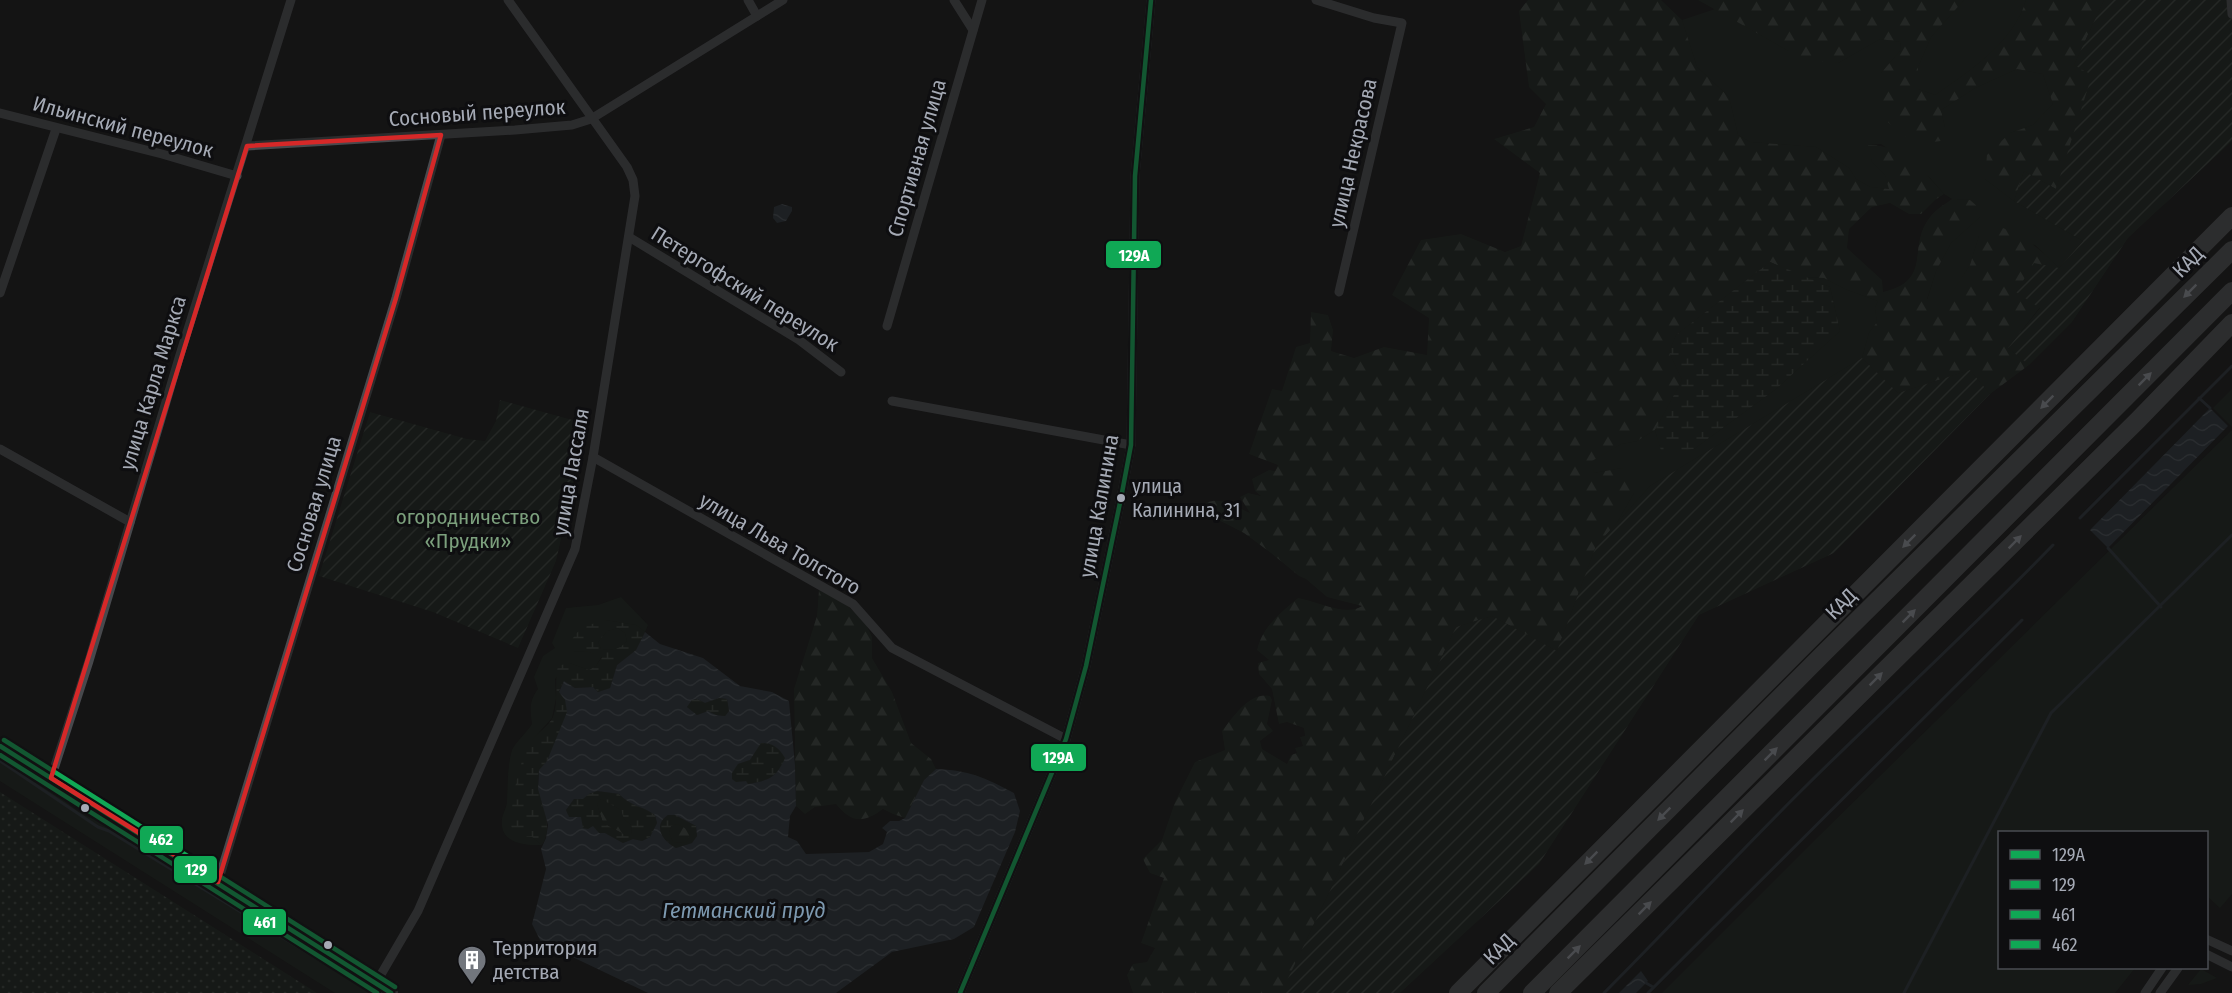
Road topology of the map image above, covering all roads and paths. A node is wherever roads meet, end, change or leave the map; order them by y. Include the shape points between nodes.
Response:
1 (291, 0) edge
2 (508, 0) edge
3 (748, 0) edge
4 (783, 0) edge
5 (954, 0) edge
6 (982, 0) edge
7 (1151, 0) edge
8 (1316, 0) edge
9 (2231, 0) edge
10 (2232, 13) edge
11 (757, 16) junction
12 (973, 30) junction
13 (0, 114) edge
14 (591, 119) junction
15 (56, 129) junction
16 (441, 135) junction
17 (247, 146) junction
18 (237, 176) junction
19 (2232, 216) edge
20 (629, 237) junction
21 (2232, 250) edge
22 (2232, 291) edge
23 (1339, 292) dead end
24 (0, 293) edge
25 (2232, 323) edge
26 (887, 326) dead end
27 (2202, 353) junction
28 (841, 372) dead end
29 (892, 401) dead end
30 (1131, 445) junction
31 (0, 449) edge
32 (593, 457) junction
33 (2044, 480) junction
34 (130, 522) junction
35 (1824, 653) junction
36 (1066, 739) junction
37 (0, 746) edge
38 (51, 777) junction
39 (1647, 802) junction
40 (218, 882) junction
41 (2208, 940) edge
42 (2232, 951) edge
43 (2208, 955) edge
44 (2232, 967) edge
45 (2161, 969) edge
46 (2177, 969) edge
47 (376, 983) junction
48 (391, 993) edge
49 (960, 993) edge
50 (1458, 993) edge
51 (1486, 993) edge
52 (1532, 993) edge
53 (1558, 993) edge
54 (2145, 993) edge
55 (2160, 993) edge

1 - 17 street, улица Карла Маркса
2 - 14 street, улица Лассаля
3 - 11 street
4 - 11 street, Сосновый переулок
5 - 12 street
6 - 12 street, Спортивная улица
7 - 30 street, улица Калинина via 1135,176
8 - 23 street, улица Некрасова via 1402,23
9 - 10 street
11 - 14 street, Сосновый переулок
12 - 26 street, Спортивная улица
13 - 15 street, Ильинский переулок
14 - 16 street, Сосновый переулок via 572,125
14 - 20 street, улица Лассаля via 633,180 635,196
15 - 18 street, Ильинский переулок
15 - 24 street
16 - 17 street, Сосновый переулок
16 - 40 street, Сосновая улица via 396,298
17 - 18 street, улица Карла Маркса
18 - 34 street, улица Карла Маркса
19 -> 39 highway
20 - 28 street, Петергофский переулок via 799,340
20 - 32 street, улица Лассаля
21 -> 35 highway, КАД
33 -> 22 highway
25 - 27 highway
27 - 33 highway
53 -> 27 highway
29 - 30 street
30 - 36 street, улица Калинина via 1086,666
31 - 34 street
32 - 36 street, улица Льва Толстого via 853,604 892,648
32 - 47 street, улица Лассаля via 575,549 561,583 418,911
52 -> 33 highway
34 - 38 street, улица Карла Маркса
35 - 39 highway
35 -> 51 highway, КАД
36 - 49 street, улица Калинина
37 - 38 main road
38 - 40 main road
39 -> 50 highway
40 - 47 main road
41 - 42 street
43 - 44 street
45 - 54 street
46 - 55 street
47 - 48 main road

